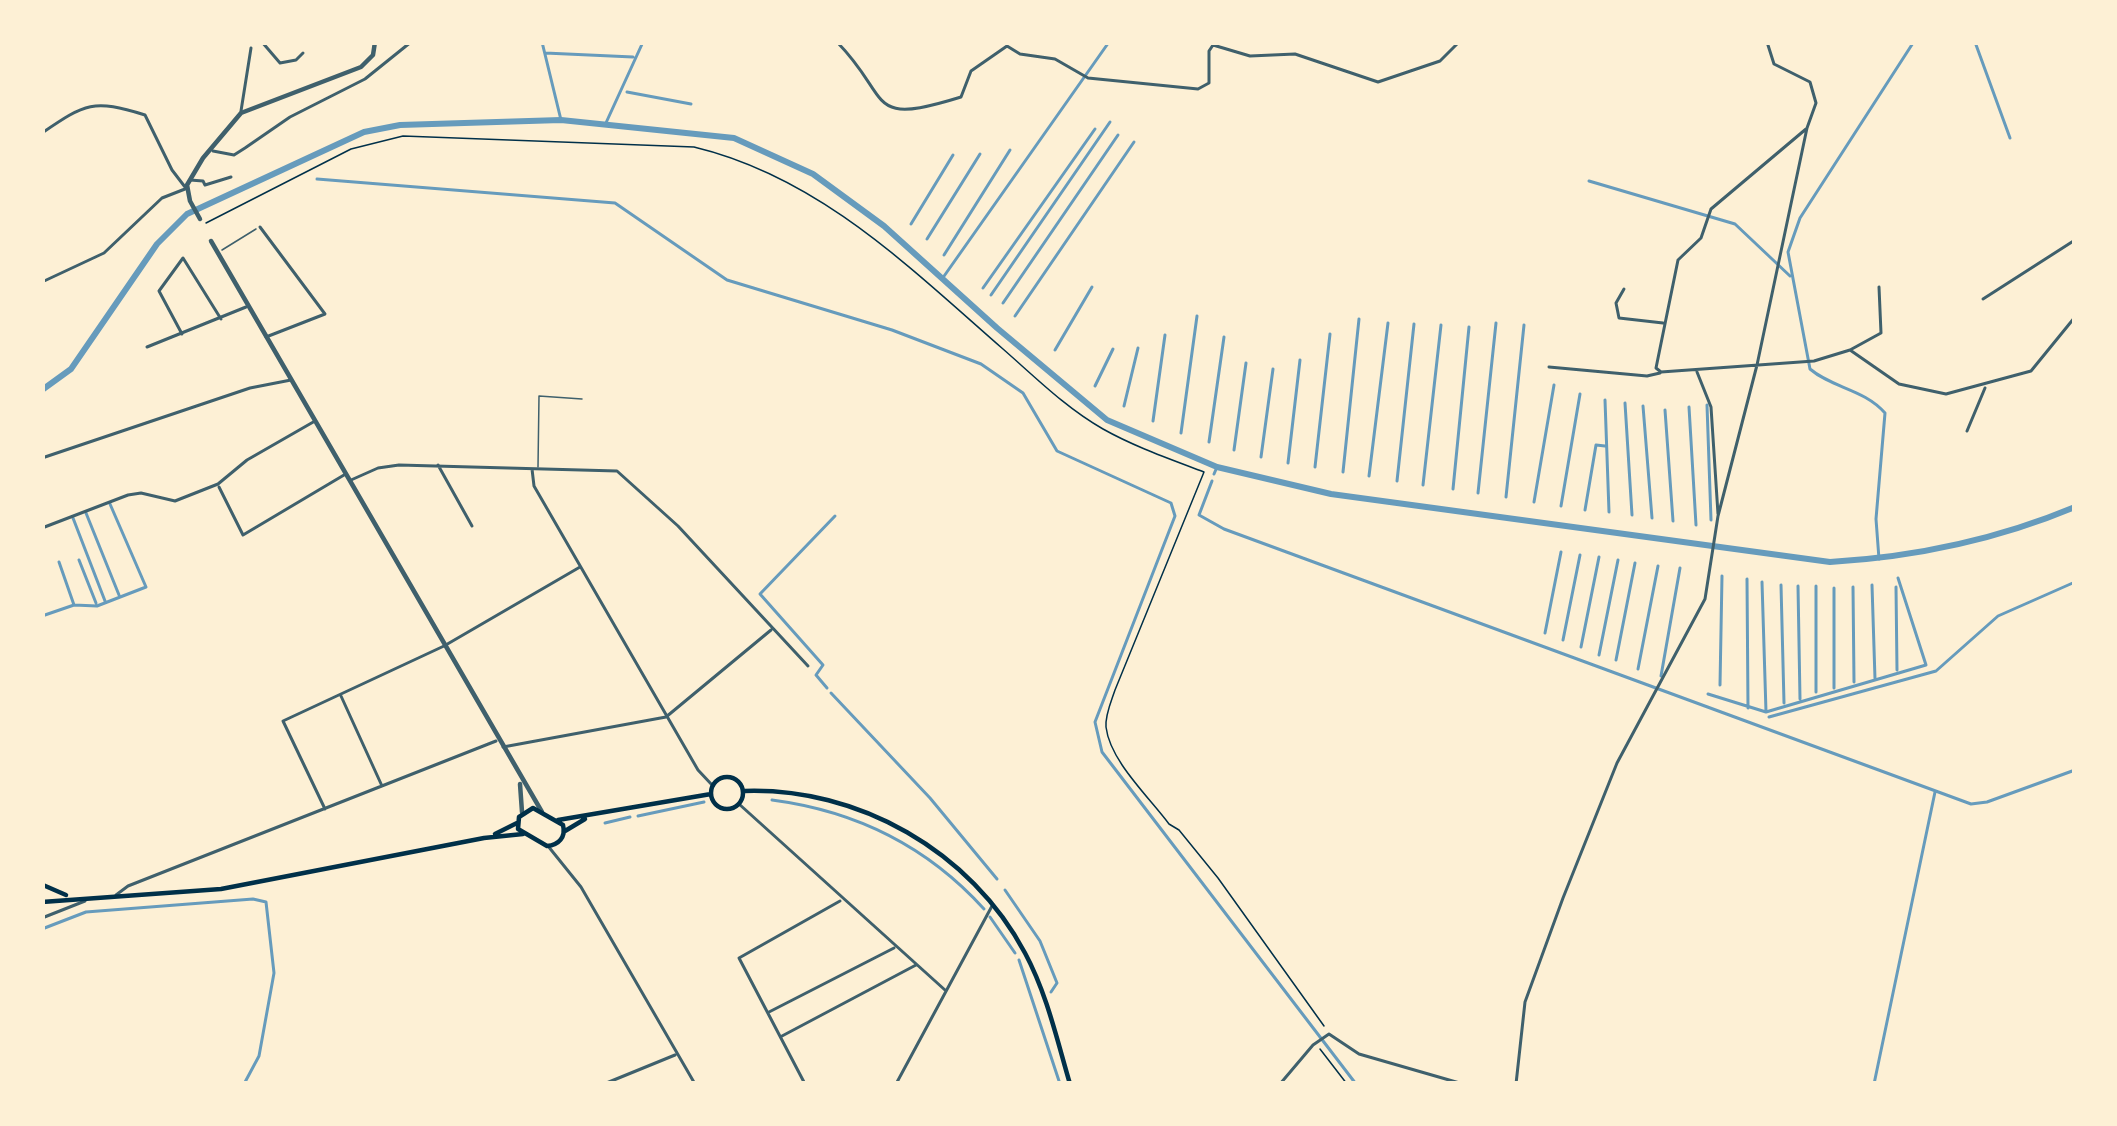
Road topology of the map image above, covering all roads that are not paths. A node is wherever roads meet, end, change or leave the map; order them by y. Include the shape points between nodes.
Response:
1 (262, 42) edge
2 (375, 42) edge
3 (411, 42) edge
4 (838, 42) edge
5 (1459, 42) edge
6 (1766, 42) edge
7 (251, 48) dead end
8 (303, 53) dead end
9 (241, 113) junction
10 (1807, 128) junction
11 (42, 133) edge
12 (209, 150) junction
13 (231, 177) dead end
14 (190, 179) junction
15 (183, 189) junction
16 (201, 221) road end
17 (260, 227) joint
18 (2075, 240) edge
19 (211, 241) dead end
20 (218, 253) junction
21 (42, 282) edge
22 (1879, 287) dead end
23 (1624, 290) dead end
24 (1983, 299) dead end
25 (248, 306) junction
26 (2075, 318) edge
27 (220, 319) junction
28 (1664, 323) junction
29 (182, 334) junction
30 (266, 337) junction
31 (147, 347) dead end
32 (1850, 350) junction
33 (1757, 365) junction
34 (1549, 367) dead end
35 (1661, 372) junction
36 (1697, 372) junction
37 (291, 380) junction
38 (1987, 385) junction
39 (582, 399) dead end
40 (315, 421) junction
41 (1967, 431) dead end
42 (42, 458) edge
43 (438, 464) junction
44 (535, 467) junction
45 (347, 478) junction
46 (218, 484) junction
47 (1718, 516) junction
48 (472, 526) dead end
49 (42, 528) edge
50 (580, 567) junction
51 (772, 629) junction
52 (444, 646) junction
53 (808, 666) dead end
54 (340, 693) junction
55 (666, 717) junction
56 (498, 740) junction
57 (502, 748) junction
58 (516, 773) junction
59 (382, 788) junction
60 (712, 790) junction
61 (743, 791) junction
62 (740, 804) junction
63 (325, 809) junction
64 (522, 812) junction
65 (542, 812) junction
66 (598, 814) junction
67 (559, 820) junction
68 (517, 823) junction
69 (565, 831) junction
70 (523, 834) junction
71 (484, 838) junction
72 (547, 845) junction
73 (43, 884) edge
74 (78, 897) junction
75 (92, 898) junction
76 (111, 898) junction
77 (842, 900) junction
78 (42, 902) edge
79 (993, 904) junction
80 (42, 917) edge
81 (895, 947) junction
82 (916, 965) junction
83 (945, 990) junction
84 (766, 1013) junction
85 (781, 1037) junction
86 (677, 1054) junction
87 (604, 1084) edge
88 (695, 1084) edge
89 (805, 1084) edge
90 (896, 1084) edge
91 (1070, 1084) edge
92 (1280, 1084) edge
93 (1463, 1084) edge
94 (1516, 1084) edge

1 - 8 street via 280,63
2 - 9 street via 361,68
3 - 12 street via 365,79 234,154
4 - 5 street via 878,99 896,111 961,97 971,71 1007,46 1084,77 1198,89 1209,83 1208,51 1216,45 1250,56 1295,53 1378,82 1440,61
6 - 10 street via 1774,64 1814,87
7 - 9 street
9 - 12 street
10 - 28 street via 1711,208 1701,238 1678,260
10 - 33 street
11 - 15 street via 85,105 146,115
12 - 14 street
13 - 14 street via 210,185
14 - 15 street
15 - 16 street
15 - 21 street via 148,209 104,253
17 - 20 lane
17 - 30 street via 325,314
18 - 24 street
19 - 20 street
20 - 25 street
22 - 32 street via 1881,332
23 - 28 street via 1618,319
25 - 27 street
25 - 30 street
26 - 38 street via 2031,371
27 - 29 street
27 - 29 street via 183,258 159,291
28 - 35 street
29 - 31 street
30 - 37 street
32 - 33 street via 1814,362
32 - 38 street via 1899,384 1928,393
33 - 36 street
33 - 47 street
34 - 35 street
35 - 36 street
36 - 47 street via 1712,407
37 - 40 street
37 - 42 street
38 - 41 street
39 - 44 lane via 539,396
40 - 45 street
40 - 46 street
43 - 44 street
43 - 45 street
43 - 48 street
44 - 50 street via 535,486
44 - 51 street via 622,473
45 - 46 street via 243,535
45 - 52 street
46 - 49 street via 175,501 128,496
47 - 94 street via 1699,613 1608,784 1529,990
50 - 52 street
50 - 55 street
51 - 53 street
51 - 55 street
52 - 54 street
52 - 56 street
54 - 59 street
54 - 63 street via 284,721
55 - 57 street
55 - 60 street
56 - 57 street
56 - 59 street
57 - 58 street
58 - 64 street
58 - 65 street
59 - 63 street
60 - 61 main road via 728,777
60 - 62 main road via 724,809
60 - 66 main road
61 - 62 main road
61 - 79 main road via 818,797 878,817 932,847
62 - 77 street
63 - 76 street
64 - 65 main road
64 - 68 main road
65 - 67 main road
66 - 67 main road
66 - 69 main road
67 - 69 main road
68 - 70 main road
68 - 71 main road
69 - 72 main road
70 - 71 main road
70 - 72 main road
71 - 76 main road via 221,889
72 - 86 street via 581,887
73 - 74 main road
73 - 78 main road
74 - 75 main road
74 - 78 main road
75 - 76 main road
75 - 80 street
77 - 81 street
77 - 84 street via 741,956
79 - 83 street
79 - 91 main road via 1039,983
81 - 82 street
81 - 84 street
82 - 83 street
82 - 85 street
83 - 90 street
84 - 85 street
85 - 89 street
86 - 87 street
86 - 88 street
92 - 93 street via 1327,1035 1359,1054

